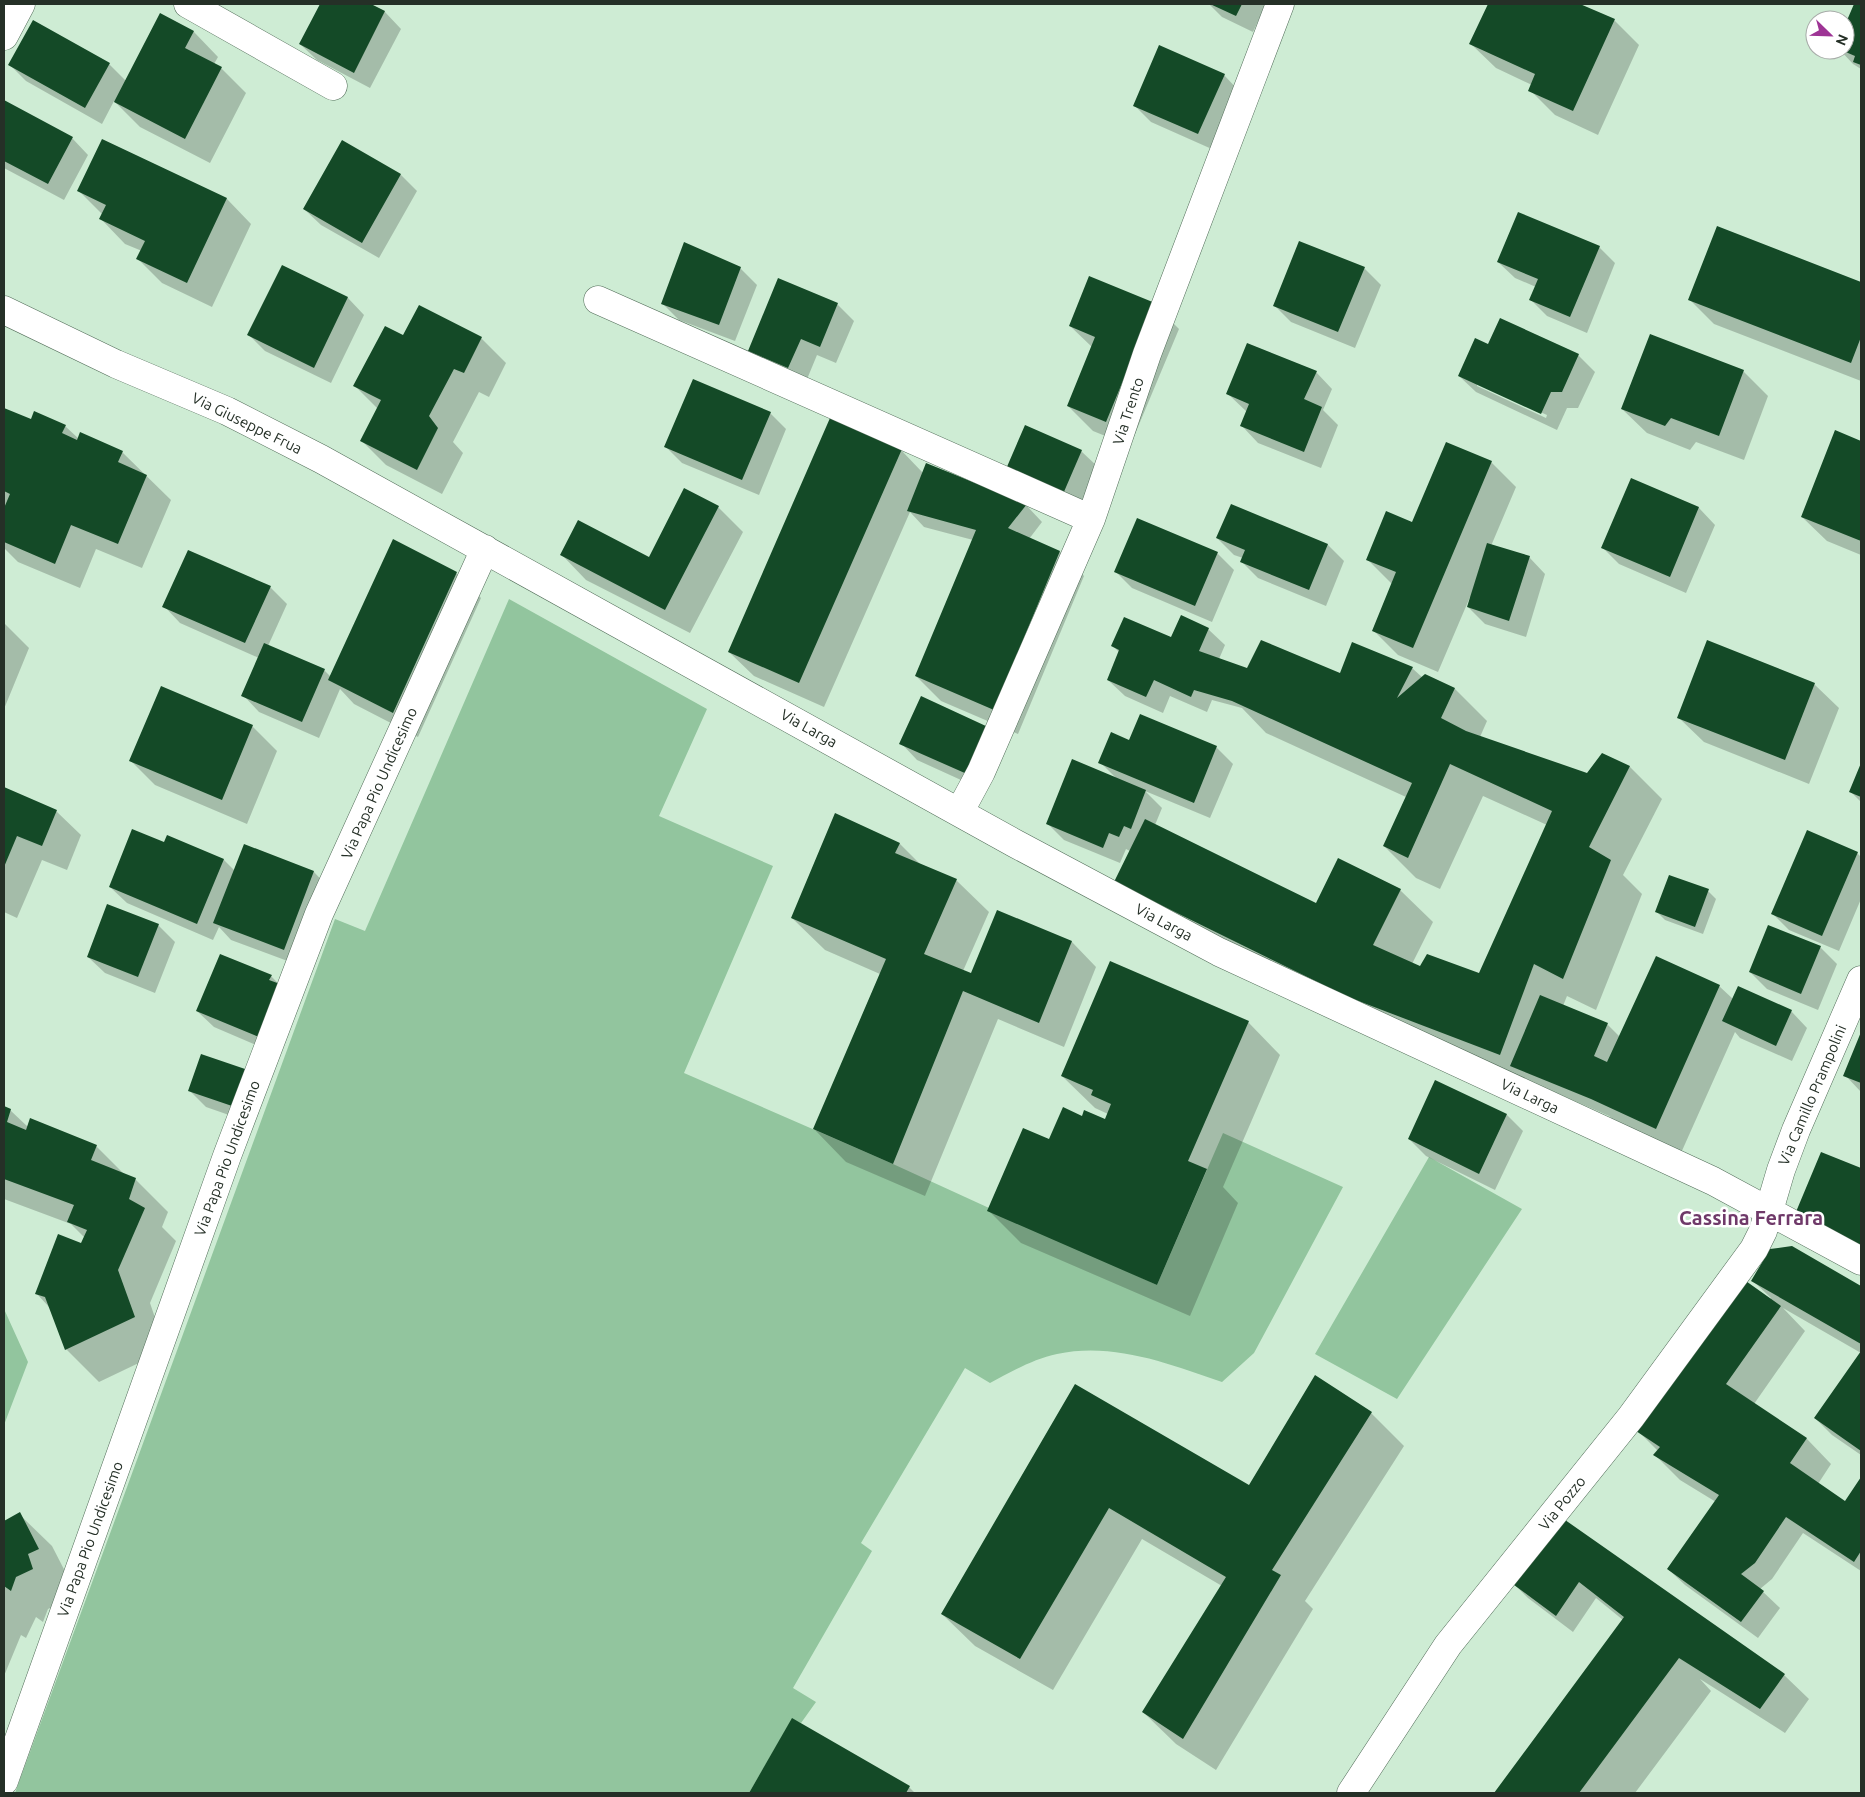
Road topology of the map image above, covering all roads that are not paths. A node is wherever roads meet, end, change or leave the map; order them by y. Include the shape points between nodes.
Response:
1 (21, 4) edge
2 (188, 4) edge
3 (1280, 4) edge
4 (4, 36) edge
5 (333, 86) dead end
6 (598, 300) dead end
7 (4, 310) edge
8 (1091, 519) junction
9 (485, 549) junction
10 (960, 811) junction
11 (1861, 980) edge
12 (1769, 1212) junction
13 (1861, 1260) edge
14 (4, 1780) edge
15 (1351, 1793) edge

1 - 4 street
2 - 5 street
3 - 8 street, Via Trento via 1147,354
6 - 8 street
7 - 9 street, Via Giuseppe Frua via 116,364 227,411
8 - 10 street, Via Trento via 981,772
9 - 10 street, Via Larga
9 - 14 street, Via Papa Pio Undicesimo via 319,914 227,1156
10 - 12 street, Via Larga via 1219,952 1704,1177
11 - 12 street, Via Camillo Prampolini via 1796,1130
12 - 13 street, Via Larga
12 - 15 street, Via Pozzo via 1754,1249 1631,1417 1448,1645

